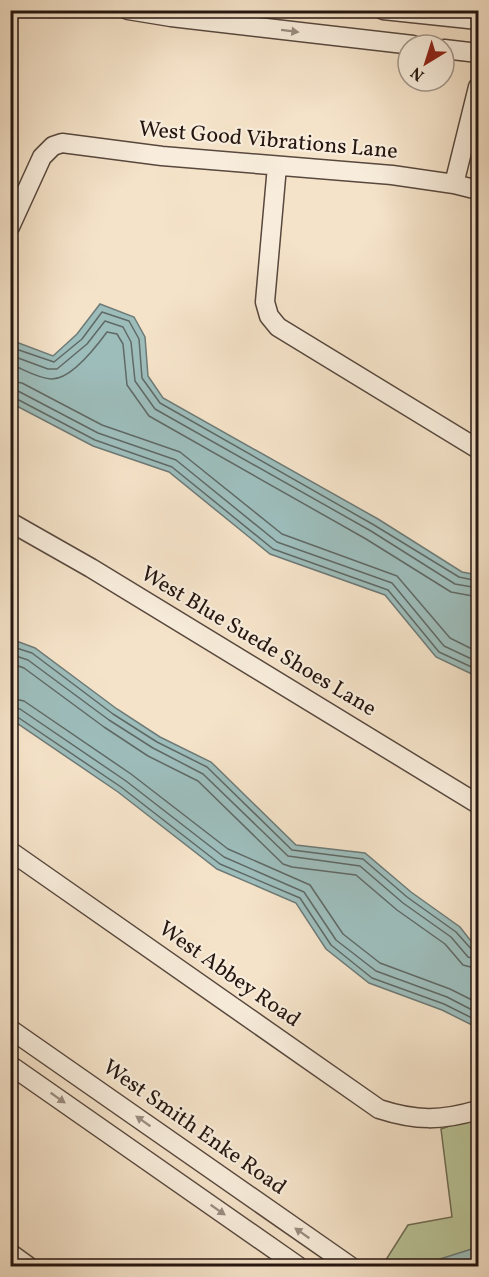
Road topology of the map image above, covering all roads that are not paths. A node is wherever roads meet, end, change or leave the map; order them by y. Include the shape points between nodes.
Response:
1 (128, 10) edge
2 (383, 10) edge
3 (179, 14) edge
4 (478, 21) edge
5 (396, 43) edge
6 (456, 50) edge
7 (478, 52) edge
8 (478, 87) edge
9 (277, 166) junction
10 (453, 184) junction
11 (478, 190) edge
12 (10, 227) edge
13 (478, 449) edge
14 (10, 522) edge
15 (478, 804) edge
16 (10, 851) edge
17 (10, 1029) edge
18 (10, 1065) edge
19 (478, 1110) edge
20 (10, 1253) edge
21 (28, 1266) edge
22 (298, 1266) edge
23 (350, 1266) edge

1 - 3 street
2 - 4 street
3 -> 5 street
6 - 7 street
8 - 10 street
9 - 10 street, West Good Vibrations Lane
9 - 12 street, West Good Vibrations Lane via 62,143 42,157
9 - 13 street via 265,302 269,316 278,327
10 - 11 street, West Good Vibrations Lane
14 - 15 street, West Blue Suede Shoes Lane
16 - 19 street, West Abbey Road via 379,1109 428,1120
23 -> 17 street, West Smith Enke Road
18 -> 22 street
20 - 21 street

